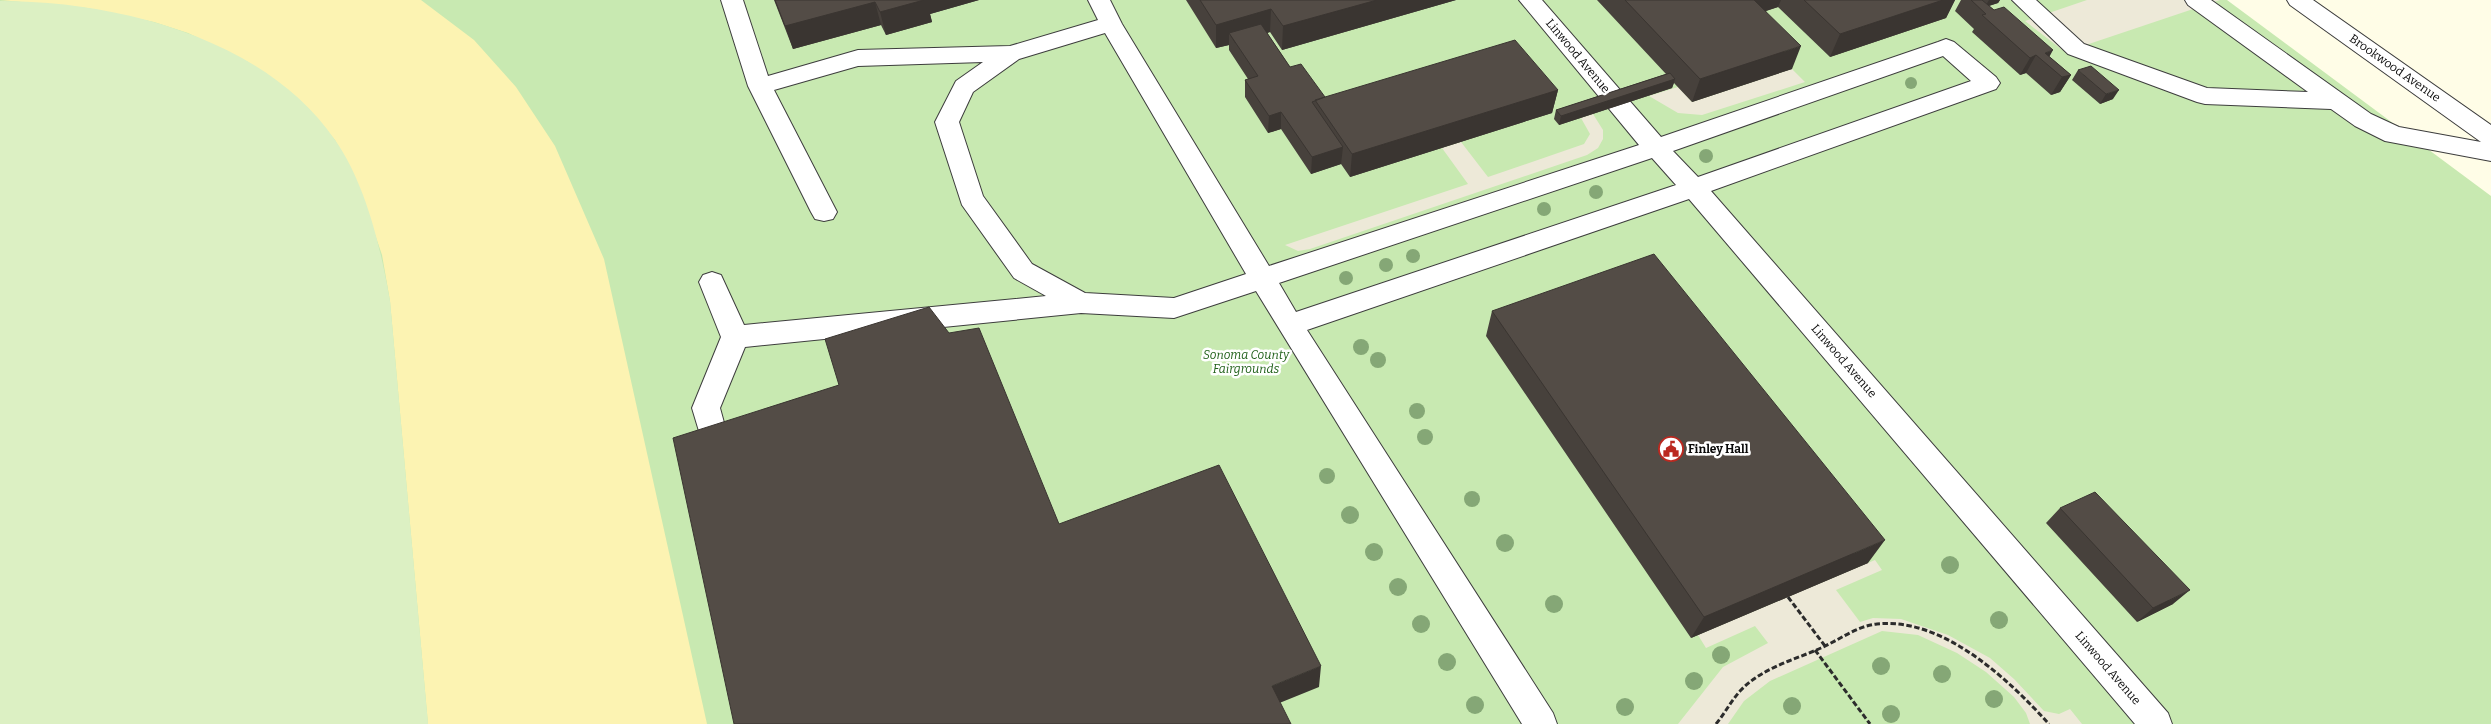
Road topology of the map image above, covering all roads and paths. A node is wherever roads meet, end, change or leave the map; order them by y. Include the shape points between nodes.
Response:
1 (732, 0) edge
2 (1099, 0) edge
3 (1530, 0) edge
4 (2023, 0) edge
5 (2196, 0) edge
6 (2298, 0) edge
7 (1111, 24) junction
8 (1011, 54) junction
9 (760, 86) junction
10 (2334, 101) junction
11 (2491, 137) edge
12 (1656, 148) junction
13 (2491, 152) edge
14 (1694, 188) junction
15 (824, 212) dead end
16 (1262, 278) junction
17 (712, 282) dead end
18 (1081, 303) junction
19 (1290, 325) junction
20 (735, 337) junction
21 (718, 452) edge
22 (1788, 596) edge
23 (1825, 646) junction
24 (1815, 650) junction
25 (1541, 724) edge
26 (1716, 724) edge
27 (1870, 724) edge
28 (2049, 724) edge
29 (2156, 724) edge

1 - 9 street
2 - 7 street
3 - 12 street, Linwood Avenue
4 - 10 street via 2076,49 2205,96
5 - 10 street
6 - 11 street, Brookwood Avenue
7 - 8 street
7 - 16 street
8 - 9 street via 858,58
8 - 18 street via 964,88 946,122 972,199 1023,271
9 - 15 street
10 - 13 street via 2394,135
12 - 14 street, Linwood Avenue
12 - 14 street via 1946,47 1988,84
12 - 16 street
14 - 19 street
14 - 29 street, Linwood Avenue
16 - 18 street via 1174,308
16 - 19 street
17 - 20 street
18 - 20 street
19 - 25 street
20 - 21 street via 706,408
22 - 23 path
23 - 24 path
23 - 28 path via 1876,624 1912,627 1970,652 2004,678
24 - 26 path via 1764,673 1745,687
24 - 27 path

